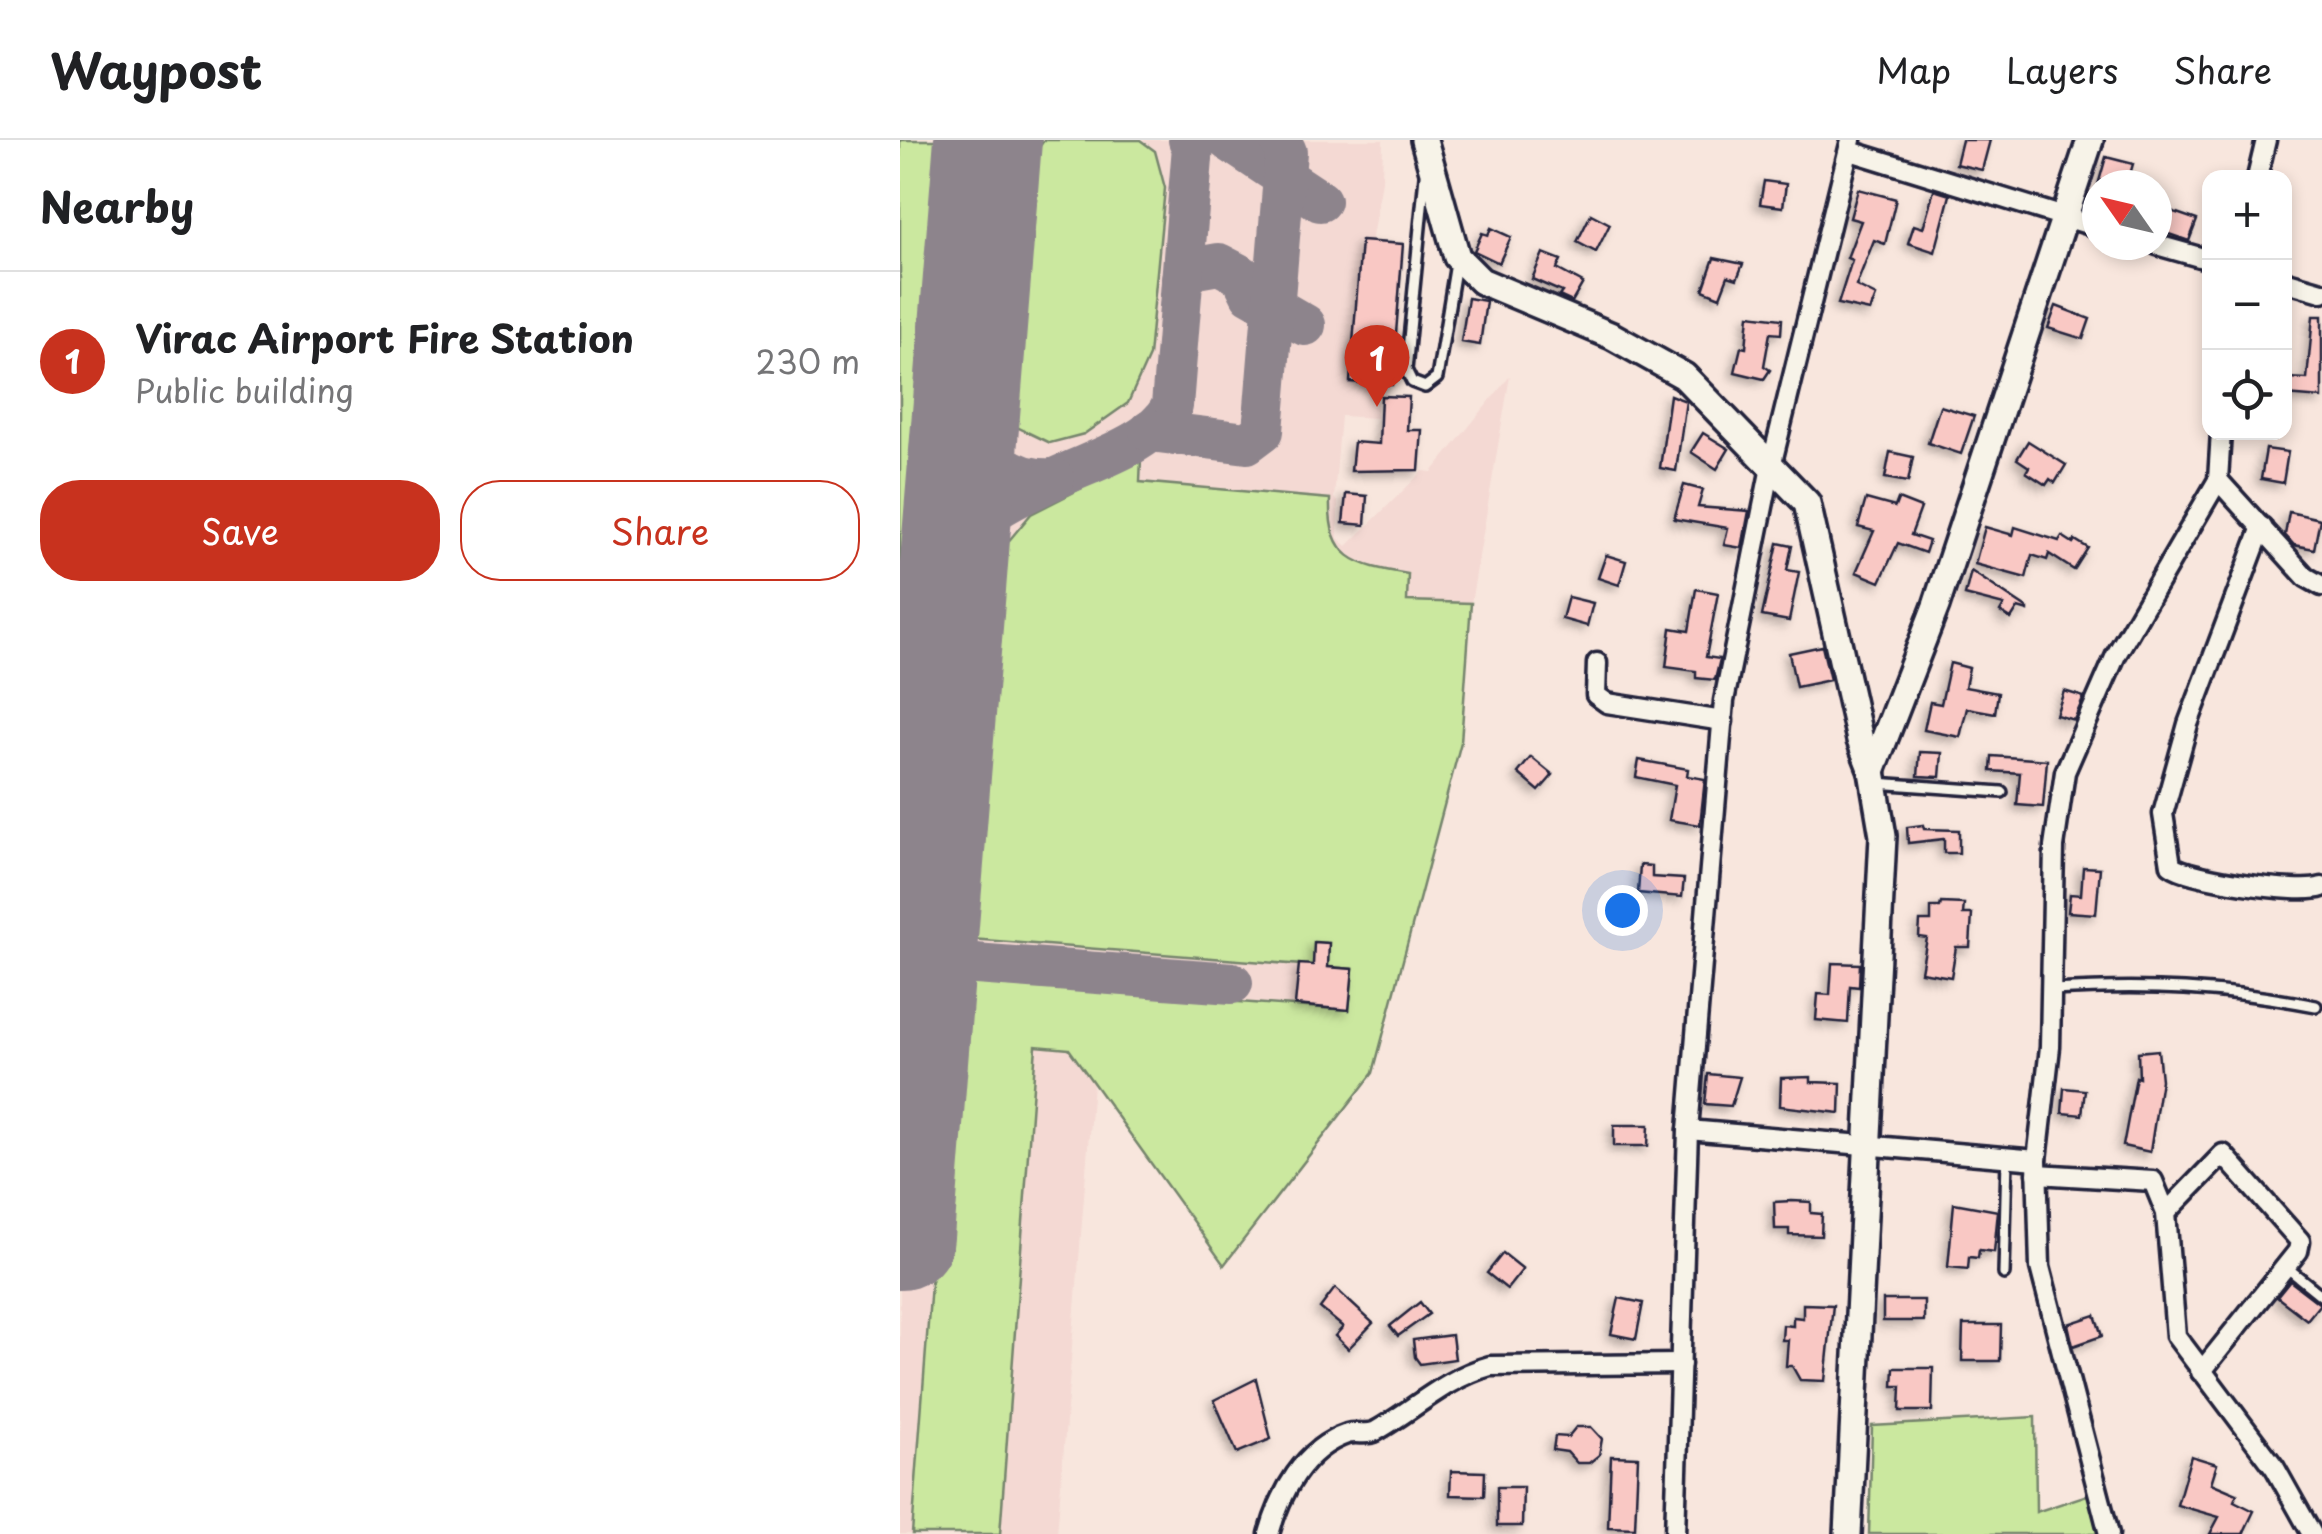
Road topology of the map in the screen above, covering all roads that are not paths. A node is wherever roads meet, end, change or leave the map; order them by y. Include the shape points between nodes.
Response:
1 (2090, 140) edge
2 (2266, 140) edge
3 (1426, 146) edge
4 (1850, 146) edge
5 (2259, 170) edge
6 (2065, 218) junction
7 (2082, 223) edge
8 (2172, 249) edge
9 (1456, 257) junction
10 (2202, 258) edge
11 (2292, 284) edge
12 (2322, 292) edge
13 (2221, 440) edge
14 (1772, 462) junction
15 (2218, 480) junction
16 (2262, 527) junction
17 (2322, 586) edge
18 (1596, 663) dead end
19 (1723, 721) junction
20 (1873, 777) junction
21 (2002, 792) dead end
22 (2322, 886) edge
23 (2053, 990) junction
24 (2316, 1006) dead end
25 (1688, 1130) junction
26 (1865, 1146) junction
27 (2007, 1158) junction
28 (2037, 1167) junction
29 (2166, 1213) junction
30 (2285, 1266) junction
31 (2004, 1274) dead end
32 (2322, 1296) edge
33 (1681, 1364) junction
34 (2201, 1372) junction
35 (1269, 1534) edge
36 (1675, 1534) edge
37 (1848, 1534) edge
38 (2108, 1534) edge
39 (2312, 1534) edge

1 - 6 street
2 - 5 street
3 - 9 street
3 - 9 lane via 1406,370 1425,387 1437,378
4 - 6 street
4 - 14 street
6 - 7 street
6 - 20 street
8 - 10 street
9 - 14 street via 1480,281 1612,336 1684,376
11 - 12 street
13 - 15 street
14 - 19 street
14 - 20 street via 1808,503
15 - 16 street
15 - 23 street via 2116,656 2065,772 2054,847
16 - 17 street
16 - 22 street via 2188,724 2163,814 2171,865 2206,878
18 - 19 street via 1596,694 1607,703
19 - 25 street
20 - 21 lane
20 - 26 street via 1883,888
23 - 24 lane via 2222,988
23 - 28 street
25 - 26 street
25 - 33 street
26 - 27 street
26 - 37 street
27 - 28 street
27 - 31 lane
28 - 29 street via 2153,1181
28 - 38 street via 2040,1267
29 - 30 street via 2224,1154 2300,1242
29 - 34 street via 2176,1336
30 - 32 lane
30 - 34 street
33 - 35 street via 1490,1366 1462,1374 1371,1434 1336,1440 1280,1494
33 - 36 street
34 - 39 street via 2275,1468

